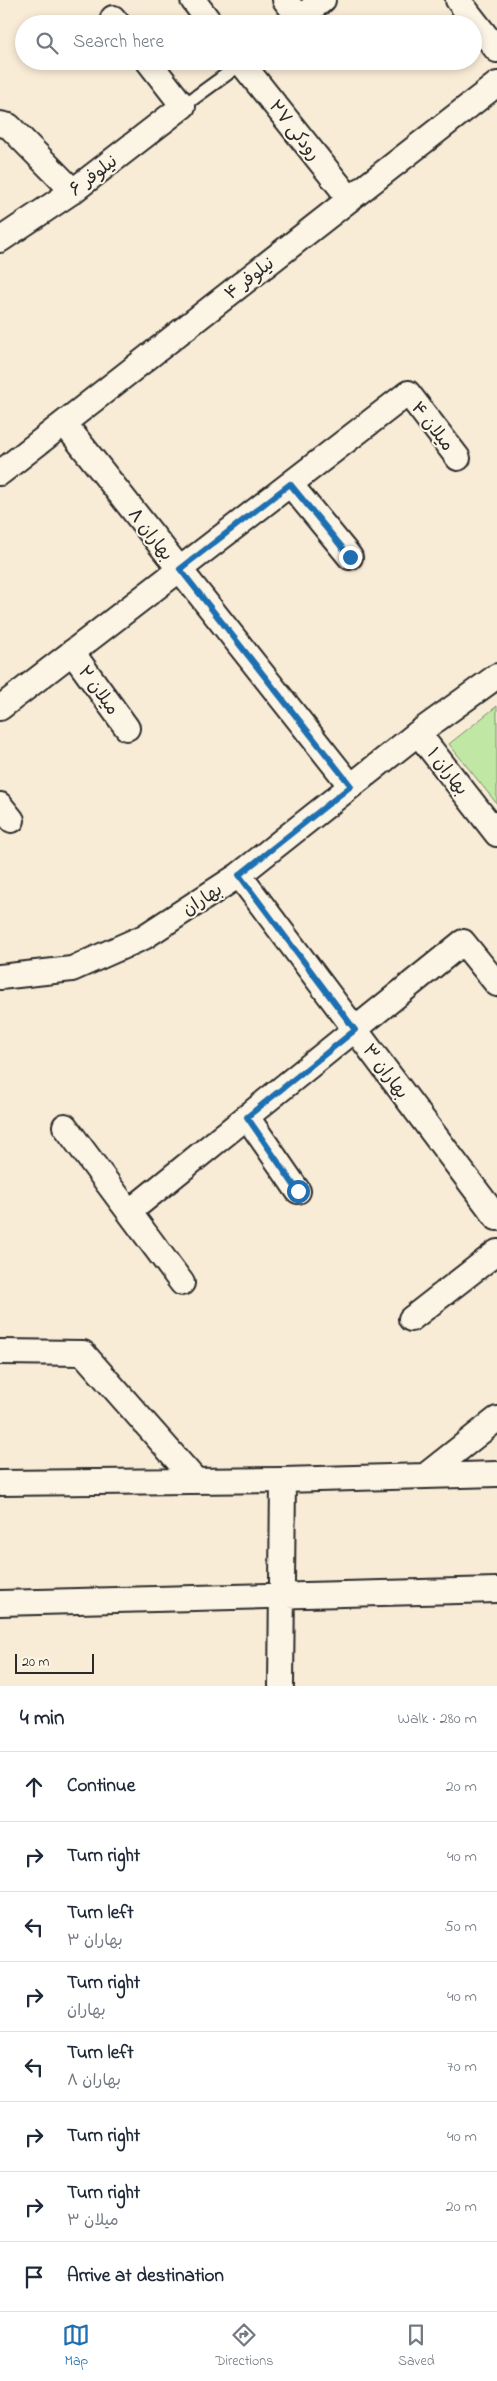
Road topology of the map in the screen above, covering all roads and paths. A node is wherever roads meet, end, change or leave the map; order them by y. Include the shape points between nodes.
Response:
1 (193, 0) edge
2 (323, 0) edge
3 (458, 0) edge
4 (292, 14) edge
5 (205, 15) edge
6 (470, 15) edge
7 (482, 31) edge
8 (497, 50) edge
9 (155, 70) edge
10 (231, 70) edge
11 (248, 70) edge
12 (497, 84) edge
13 (183, 106) junction
14 (0, 124) edge
15 (73, 191) junction
16 (350, 199) junction
17 (0, 240) edge
18 (64, 423) junction
19 (458, 458) dead end
20 (0, 473) edge
21 (290, 484) junction
22 (350, 557) dead end
23 (180, 569) junction
24 (72, 652) junction
25 (497, 676) edge
26 (0, 708) edge
27 (127, 728) dead end
28 (418, 733) junction
29 (351, 786) junction
30 (497, 834) edge
31 (239, 875) junction
32 (0, 977) edge
33 (497, 984) edge
34 (355, 1030) junction
35 (247, 1117) junction
36 (65, 1126) dead end
37 (298, 1191) dead end
38 (129, 1212) junction
39 (497, 1218) edge
40 (497, 1252) edge
41 (182, 1282) dead end
42 (412, 1319) dead end
43 (0, 1352) edge
44 (497, 1420) edge
45 (497, 1474) edge
46 (425, 1476) junction
47 (283, 1480) junction
48 (196, 1481) junction
49 (0, 1483) edge
50 (497, 1590) edge
51 (282, 1595) junction
52 (0, 1603) edge
53 (281, 1686) edge

1 - 5 street
2 - 4 street
3 - 6 street
7 - 8 street
9 - 13 street
10 - 13 lane
11 - 16 street, رودکی ۲۷
12 - 16 street, نیلوفر ۴
13 - 15 street, نیلوفر ۶
14 - 15 street via 9,126
15 - 17 street, نیلوفر ۶
16 - 18 street, نیلوفر ۴
18 - 20 street, نیلوفر ۴
18 - 23 street, بهاران ۸
19 - 21 street, میلان ۴ via 408,393
21 - 22 street
21 - 23 street
23 - 24 street
23 - 29 street, بهاران ۸
24 - 26 street
24 - 27 street, میلان ۲
25 - 28 street, بهاران
28 - 29 street, بهاران
28 - 30 street, بهاران ۱
29 - 31 street, بهاران
31 - 32 street, بهاران via 144,937 72,969
31 - 34 street, بهاران ۳
33 - 34 street via 463,942
34 - 35 street
34 - 39 street, بهاران ۳
35 - 37 street
35 - 38 street
36 - 38 street
38 - 41 street
40 - 42 street
43 - 48 street via 83,1353
44 - 46 street
45 - 46 street
46 - 47 street
47 - 48 street
47 - 51 street
48 - 49 street
50 - 51 street
51 - 52 street
51 - 53 street

